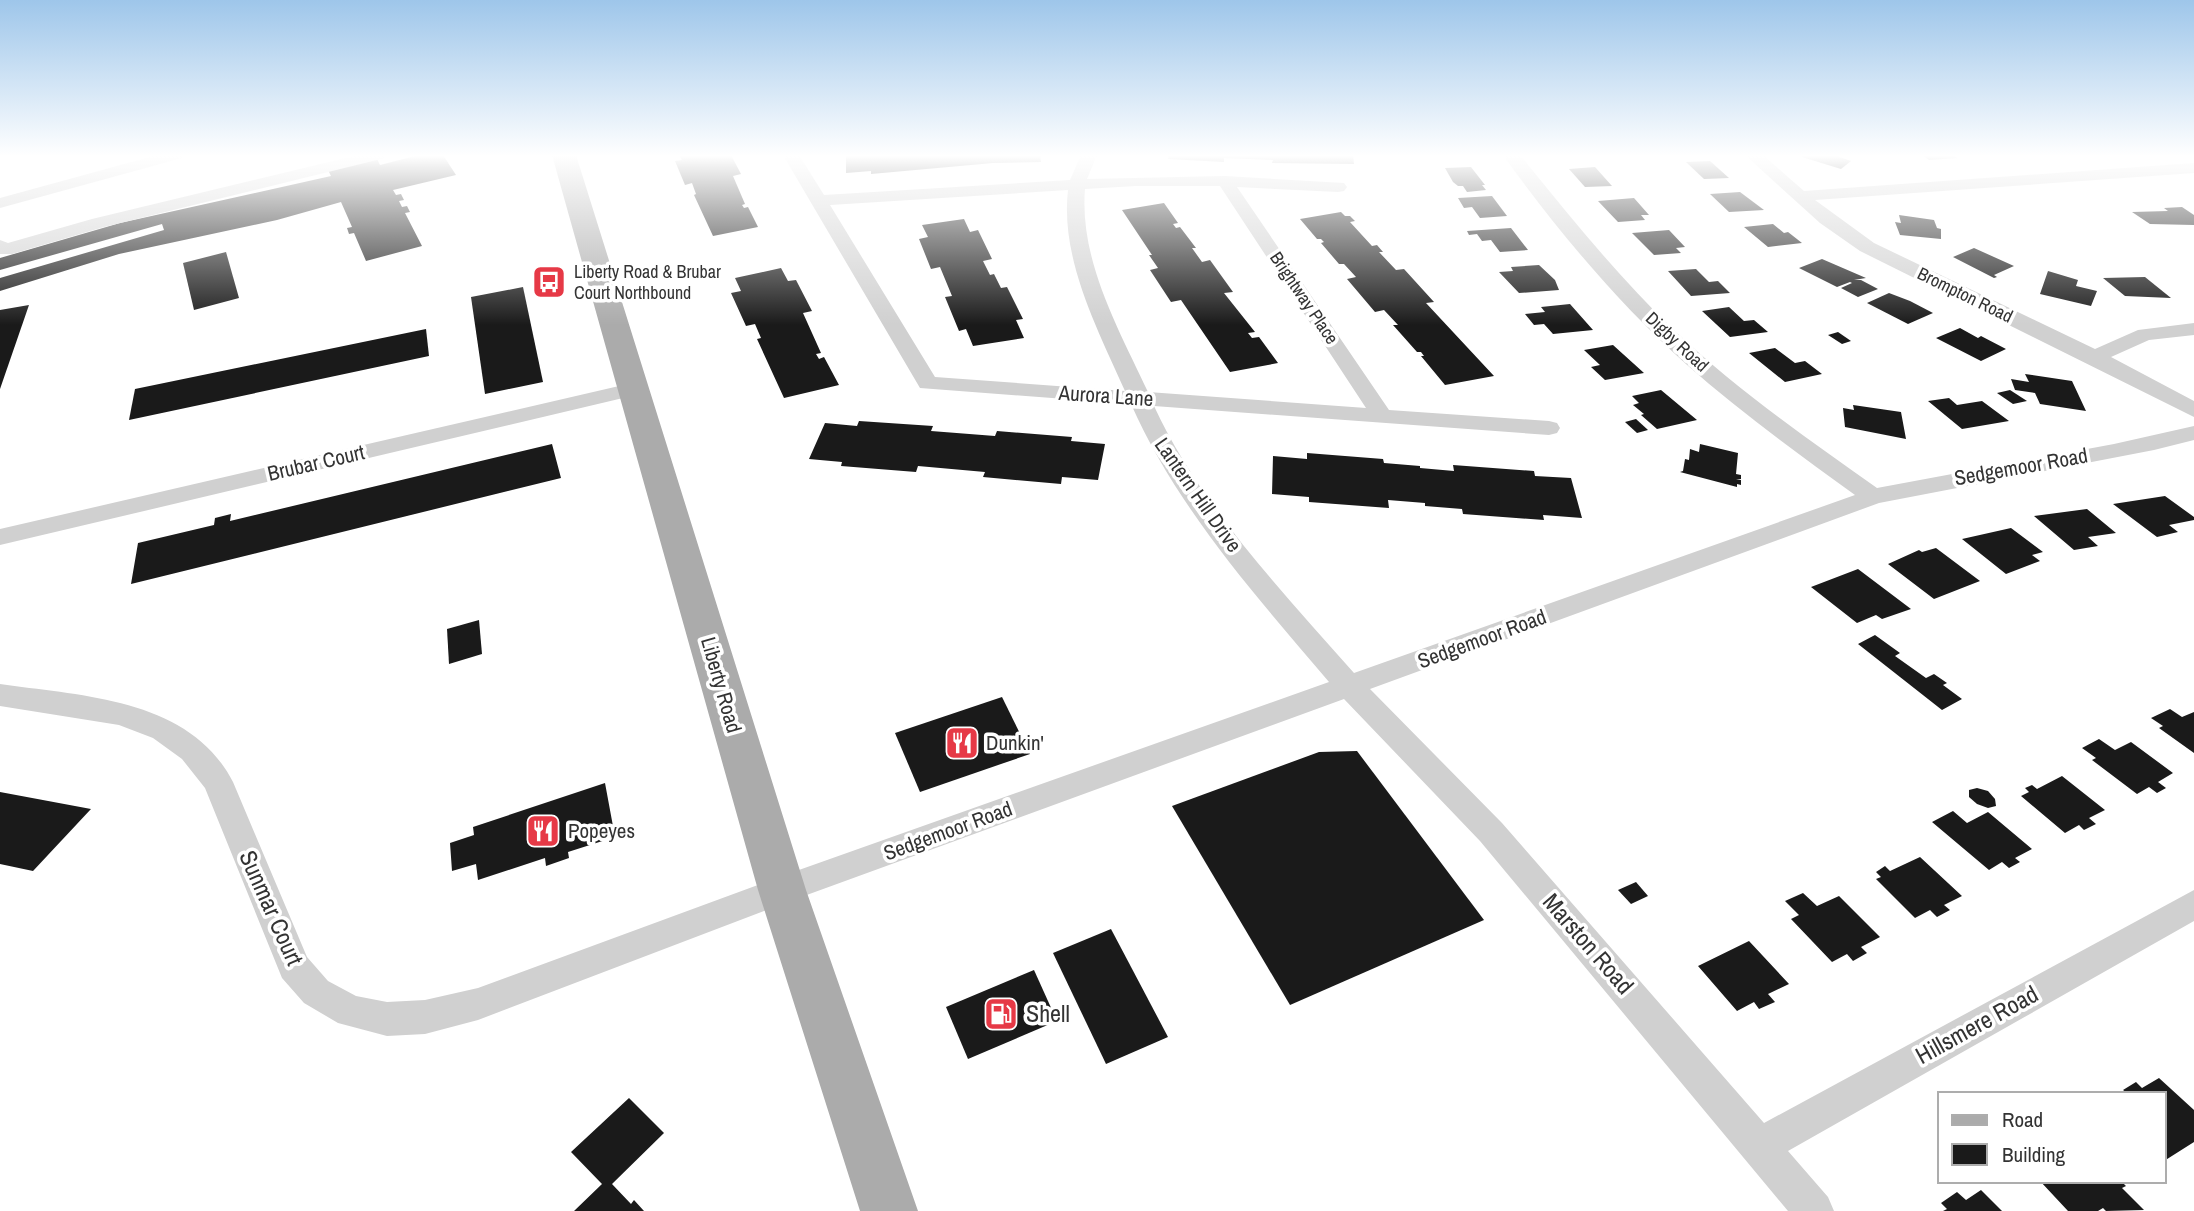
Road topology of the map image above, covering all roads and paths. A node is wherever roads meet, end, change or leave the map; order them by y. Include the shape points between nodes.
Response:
1 (145, 212) edge
2 (580, 212) edge
3 (824, 212) edge
4 (1076, 212) edge
5 (1245, 212) edge
6 (1558, 212) edge
7 (1818, 212) edge
8 (0, 246) edge
9 (2194, 328) edge
10 (2095, 357) junction
11 (632, 388) junction
12 (1138, 398) junction
13 (2194, 410) edge
14 (1382, 415) junction
15 (1549, 428) dead end
16 (2194, 433) edge
17 (1873, 497) junction
18 (0, 537) edge
19 (1350, 687) junction
20 (0, 695) edge
21 (782, 890) junction
22 (2194, 904) edge
23 (1760, 1146) junction
24 (889, 1211) edge
25 (1814, 1211) edge

1 - 8 street via 5,250
2 - 11 main road, Liberty Road
3 - 12 street, Aurora Lane via 928,383
4 - 12 street, Lantern Hill Drive via 1100,312
5 - 14 street, Brightway Place
6 - 17 street, Digby Road via 1624,292 1668,336 1776,427
7 - 10 street, Brompton Road via 1867,247
9 - 10 street via 2145,334
10 - 13 street, Brompton Road
11 - 18 street, Brubar Court
11 - 21 main road, Liberty Road
12 - 14 street, Aurora Lane
12 - 19 street, Lantern Hill Drive via 1163,450 1212,520
14 - 15 street, Aurora Lane
16 - 17 street, Sedgemoor Road
17 - 19 street, Sedgemoor Road
19 - 21 street, Sedgemoor Road
19 - 23 street, Marston Road via 1491,832
20 - 21 street, Sunmar Court via 127,716 181,741 201,759 218,782 294,967 316,992 350,1011 387,1018 425,1017 478,1004
21 - 24 main road, Liberty Road
22 - 23 street, Hillsmere Road
23 - 25 street, Marston Road

